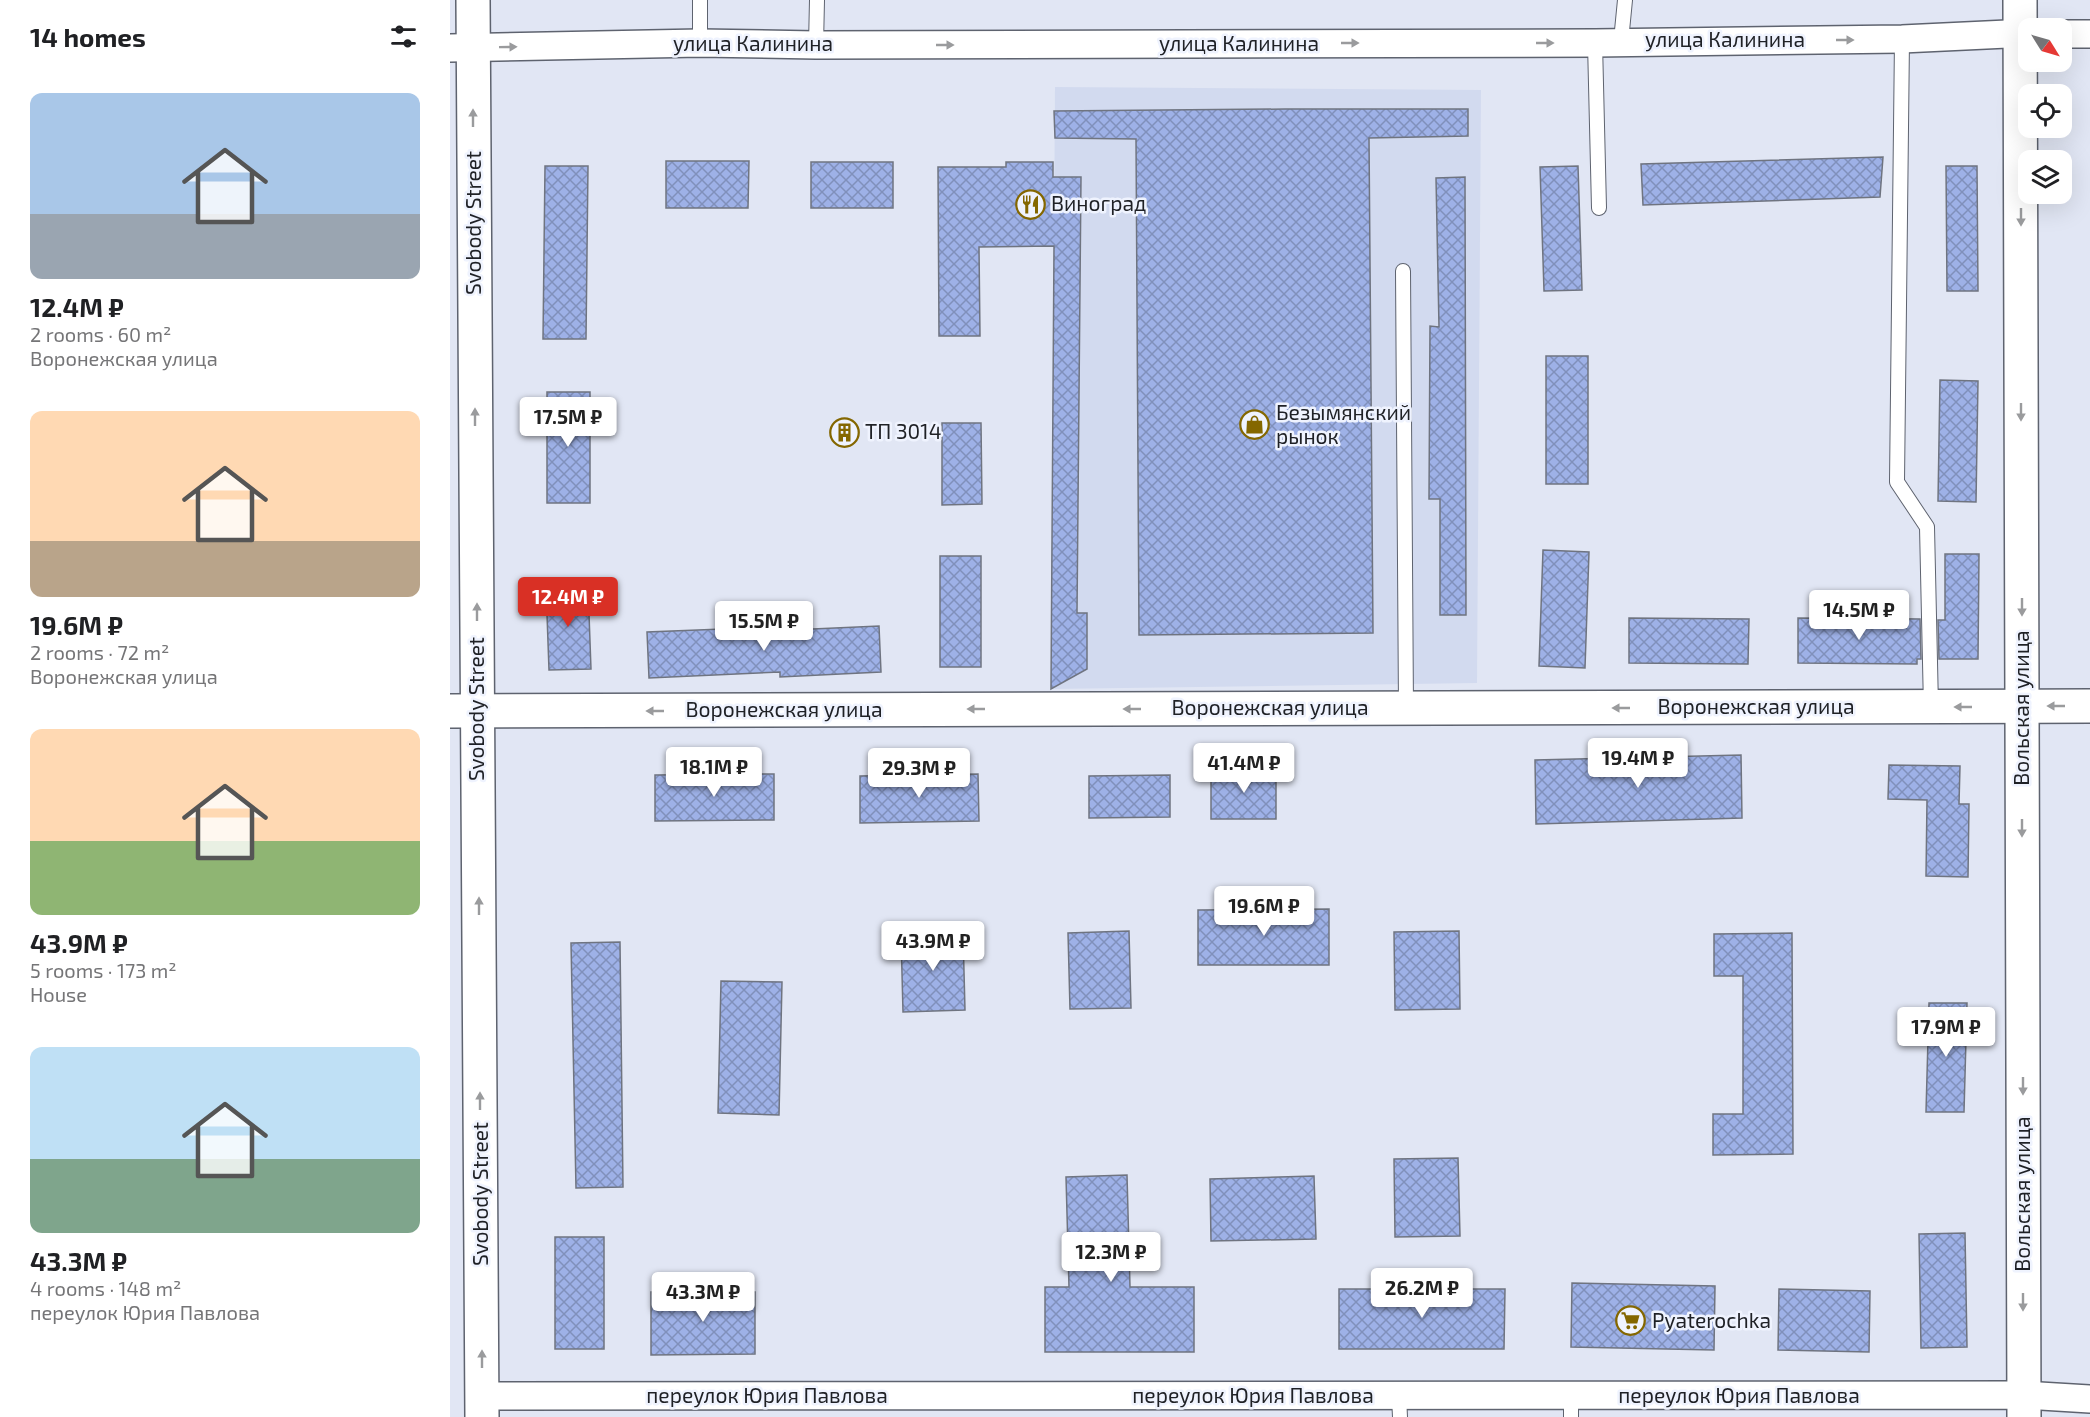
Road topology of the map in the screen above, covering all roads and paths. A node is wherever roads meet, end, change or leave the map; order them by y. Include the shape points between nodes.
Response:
1 (473, 0) edge
2 (700, 0) edge
3 (817, 0) edge
4 (1625, 0) edge
5 (2020, 0) edge
6 (2022, 18) edge
7 (2018, 33) edge
8 (2072, 34) edge
9 (2090, 34) edge
10 (1902, 39) junction
11 (1608, 42) junction
12 (700, 43) junction
13 (816, 45) junction
14 (461, 48) edge
15 (2024, 72) edge
16 (1599, 208) dead end
17 (1404, 271) dead end
18 (2022, 706) junction
19 (2090, 706) edge
20 (1931, 707) junction
21 (1406, 708) junction
22 (464, 711) edge
23 (2090, 1400) edge
24 (482, 1406) edge
25 (2024, 1406) edge
26 (1400, 1407) edge
27 (1571, 1407) edge

1 - 14 street, Svobody Street
2 - 12 lane
3 - 13 lane
4 - 11 lane
5 - 6 street, Вольская улица
7 - 10 street, улица Калинина
8 - 9 street
11 -> 10 street, улица Калинина
10 - 20 lane via 1897,482 1927,527
13 -> 11 street, улица Калинина
11 - 16 lane
12 - 13 street, улица Калинина
14 -> 12 street, улица Калинина
22 -> 14 street, Svobody Street
15 -> 18 street, Вольская улица
17 - 21 lane
19 -> 18 street, Воронежская улица
18 -> 20 street, Воронежская улица
18 -> 25 street, Вольская улица
20 -> 21 street, Воронежская улица
21 -> 22 street, Воронежская улица
24 -> 22 street, Svobody Street
23 - 25 street, переулок Юрия Павлова
24 - 26 street, переулок Юрия Павлова
25 - 27 street, переулок Юрия Павлова
26 - 27 street, переулок Юрия Павлова

